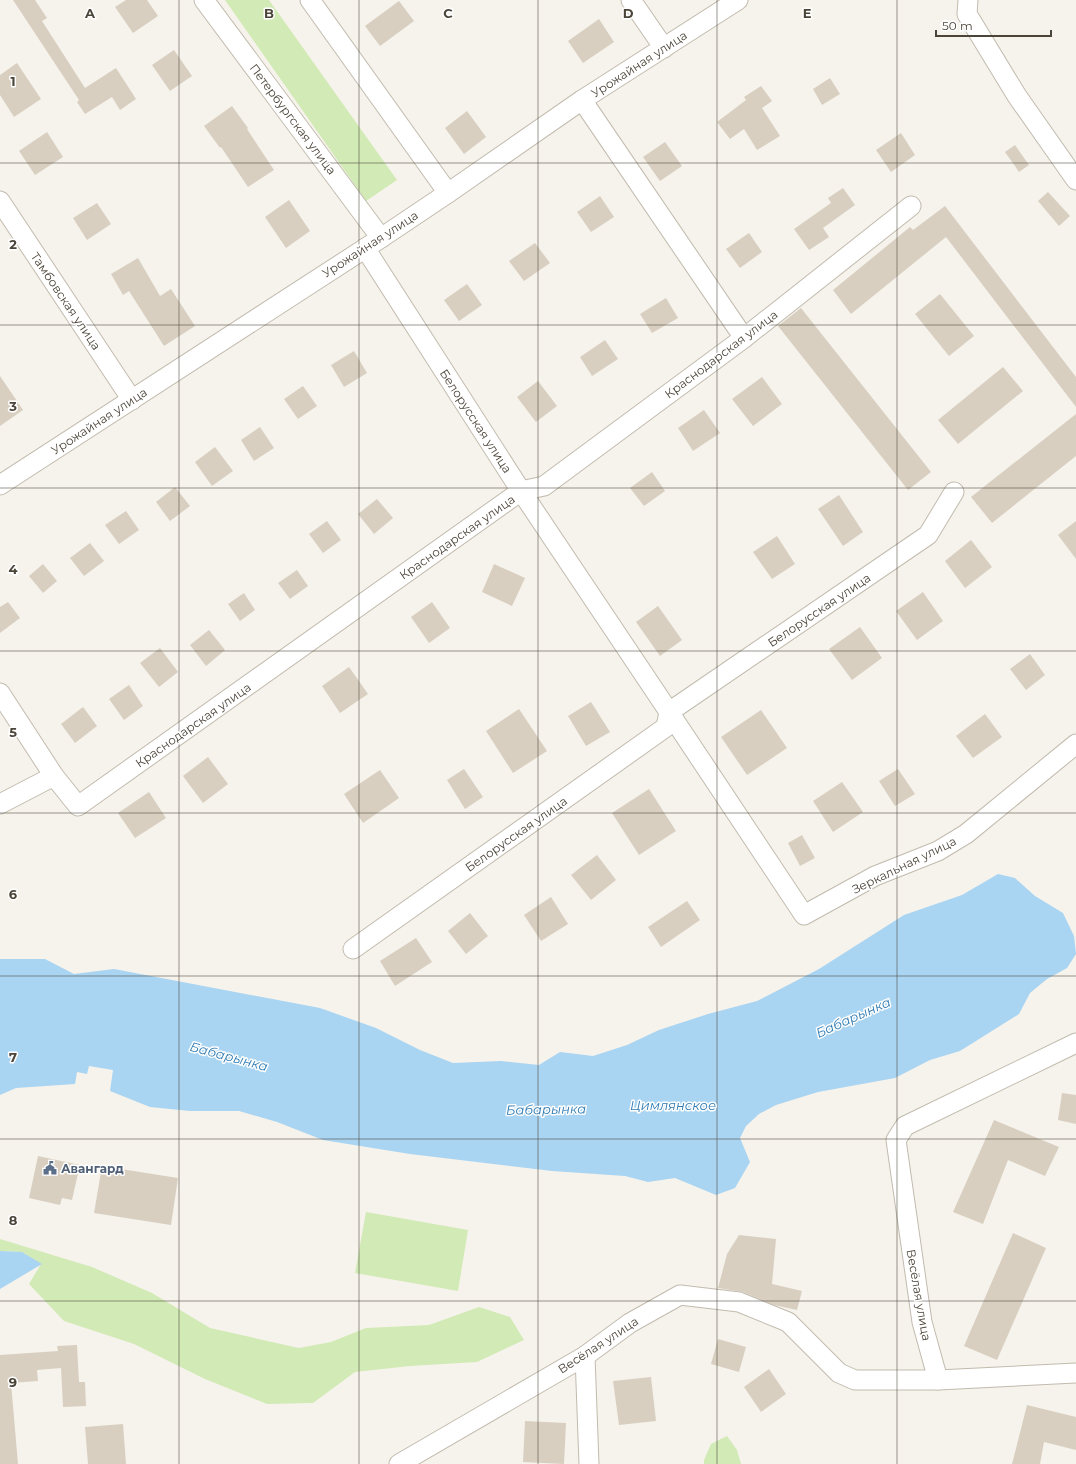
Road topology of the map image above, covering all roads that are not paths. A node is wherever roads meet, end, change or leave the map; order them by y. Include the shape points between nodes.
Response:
1 (204, 0) edge
2 (310, 0) edge
3 (630, 0) edge
4 (738, 0) edge
5 (968, 0) edge
6 (664, 48) junction
7 (582, 100) junction
8 (1076, 180) edge
9 (448, 193) junction
10 (0, 202) edge
11 (911, 206) dead end
12 (381, 238) junction
13 (365, 248) junction
14 (744, 338) junction
15 (132, 400) junction
16 (0, 485) edge
17 (521, 491) junction
18 (954, 492) dead end
19 (0, 693) edge
20 (669, 712) junction
21 (1076, 744) edge
22 (54, 776) junction
23 (0, 804) edge
24 (353, 949) dead end
25 (1076, 1042) edge
26 (585, 1356) junction
27 (1076, 1373) edge
28 (938, 1380) junction
29 (399, 1464) edge
30 (589, 1464) edge

1 - 12 street, Петербургская улица
2 - 9 street
3 - 6 street
4 - 6 street, Урожайная улица
5 - 8 street via 967,14 971,21 1017,96
6 - 7 street, Урожайная улица
7 - 9 street, Урожайная улица
7 - 14 street
9 - 12 street, Урожайная улица
10 - 15 street, Тамбовская улица
11 - 14 street, Краснодарская улица
12 - 13 street, Урожайная улица
13 - 15 street, Урожайная улица
13 - 17 street, Белорусская улица
14 - 17 street, Краснодарская улица via 544,486
15 - 16 street, Урожайная улица
17 - 20 street, Белорусская улица
17 - 22 street, Краснодарская улица via 78,806
18 - 20 street, Белорусская улица via 928,535
19 - 22 street
20 - 21 street, Зеркальная улица via 804,915 875,876 938,851 966,834
20 - 24 street, Белорусская улица via 666,727
22 - 23 street
25 - 28 street, Весёлая улица via 905,1126 896,1140 922,1322
26 - 28 street, Весёлая улица via 630,1323 680,1296 739,1302 788,1322 839,1373 855,1380
26 - 29 street, Весёлая улица
26 - 30 street
27 - 28 street

